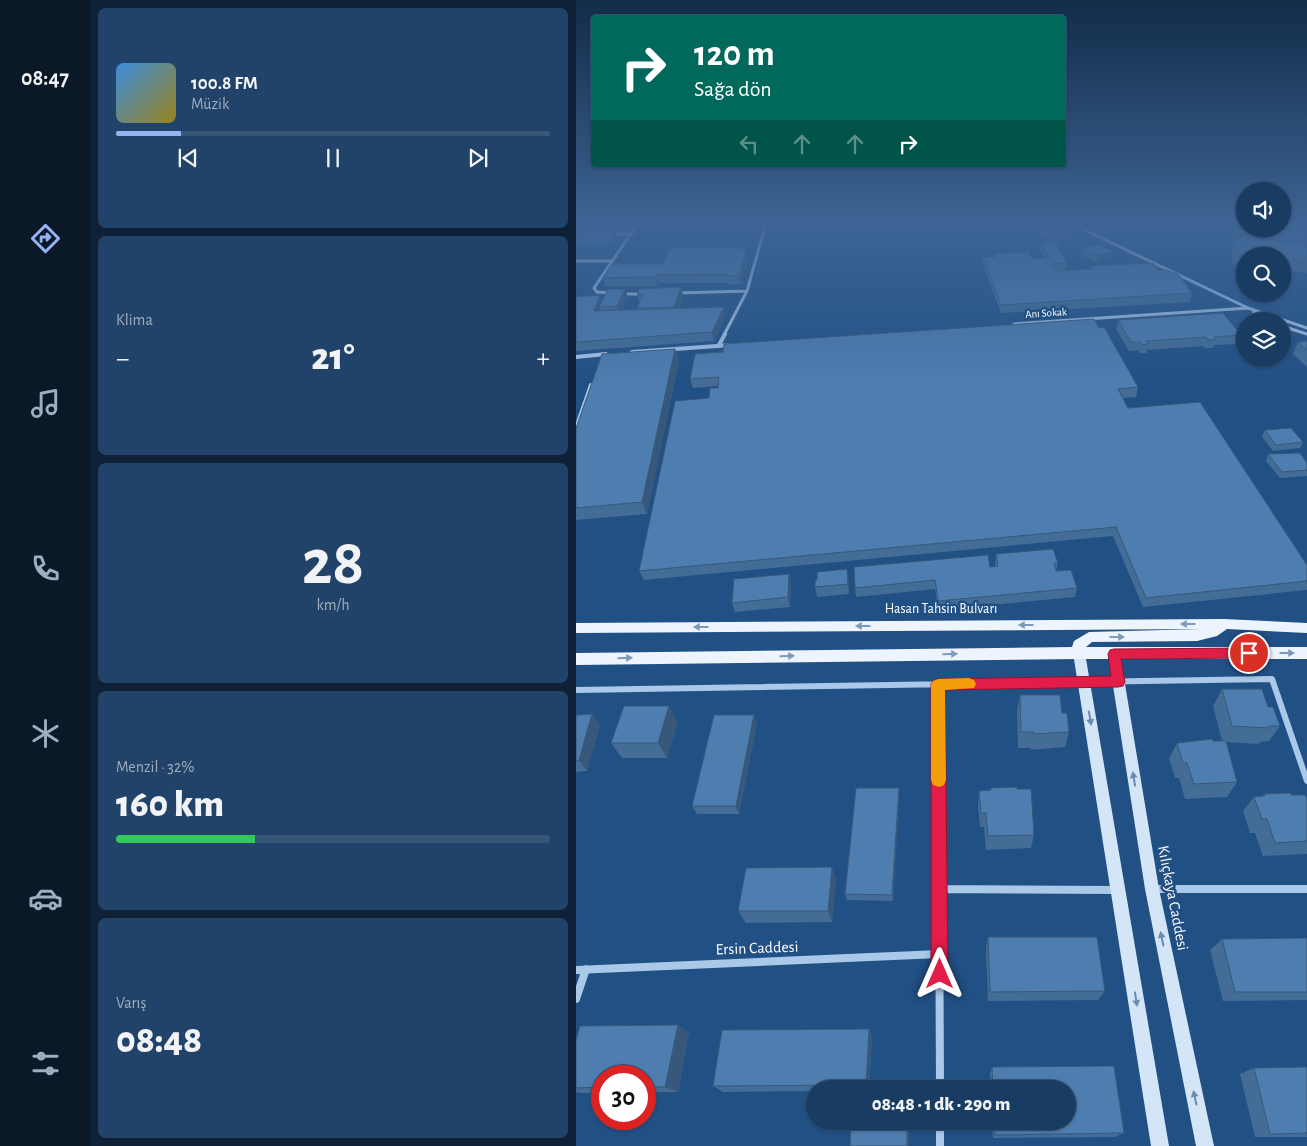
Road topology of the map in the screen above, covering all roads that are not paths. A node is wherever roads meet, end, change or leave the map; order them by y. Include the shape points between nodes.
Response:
1 (602, 276) edge
2 (751, 276) edge
3 (1181, 276) edge
4 (747, 290) junction
5 (671, 293) edge
6 (652, 294) edge
7 (1248, 308) junction
8 (1255, 312) edge
9 (1008, 325) edge
10 (1307, 328) edge
11 (1291, 329) edge
12 (1307, 334) edge
13 (739, 344) edge
14 (719, 345) junction
15 (624, 353) edge
16 (614, 354) edge
17 (576, 357) edge
18 (591, 385) edge
19 (576, 428) edge
20 (1224, 624) junction
21 (576, 628) edge
22 (1307, 628) edge
23 (1078, 653) junction
24 (1307, 653) edge
25 (1114, 654) junction
26 (576, 658) edge
27 (1084, 682) junction
28 (1118, 682) junction
29 (938, 684) junction
30 (576, 690) edge
31 (1307, 781) edge
32 (939, 889) junction
33 (1152, 889) junction
34 (1307, 889) edge
35 (1119, 890) junction
36 (939, 954) junction
37 (586, 969) junction
38 (576, 970) edge
39 (576, 999) edge
40 (940, 1080) edge
41 (940, 1130) edge
42 (940, 1146) edge
43 (1160, 1146) edge
44 (1205, 1146) edge

1 - 6 street via 594,288 597,292
2 - 4 street
3 - 7 street
4 - 5 street
4 - 14 street
7 - 8 street
7 - 9 street, Anı Sokak
7 - 10 street
11 - 12 street
13 - 14 street
14 - 15 street
16 - 17 street
18 - 19 street
20 -> 21 main road, Hasan Tahsin Bulvarı
20 - 22 main road, Hasan Tahsin Bulvarı
23 -> 20 main road via 1079,645 1089,637 1197,636
23 - 25 main road
26 -> 23 main road
23 - 27 street
25 -> 24 main road
25 - 28 street, Kılıçkaya Caddesi
27 - 28 street
27 - 29 street
27 -> 35 street
28 - 31 street via 1272,678
33 -> 28 street, Kılıçkaya Caddesi
29 - 30 street
29 - 32 street
32 - 35 street
32 - 36 street
33 - 34 street
44 -> 33 street, Kılıçkaya Caddesi
35 -> 43 street
36 - 37 street, Ersin Caddesi
36 - 40 street
37 - 38 street, Ersin Caddesi
37 - 39 street
41 - 42 street

